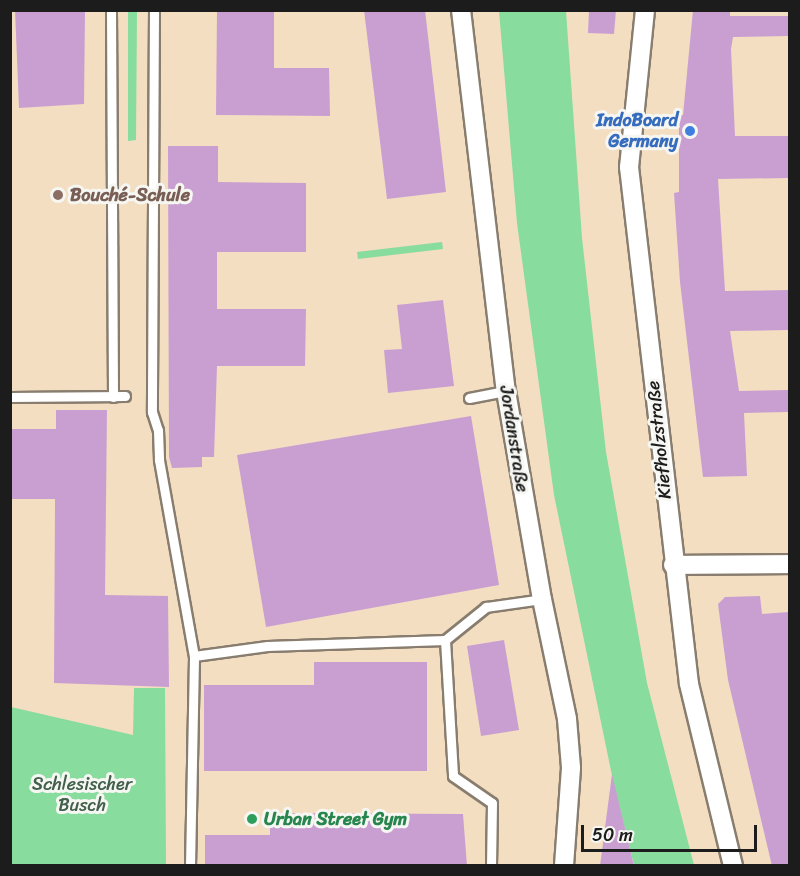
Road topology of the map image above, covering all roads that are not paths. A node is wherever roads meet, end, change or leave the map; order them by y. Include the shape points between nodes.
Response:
1 (111, 10) edge
2 (154, 10) edge
3 (461, 10) edge
4 (645, 10) edge
5 (506, 391) junction
6 (125, 396) dead end
7 (10, 397) edge
8 (113, 397) junction
9 (469, 398) dead end
10 (789, 564) edge
11 (673, 565) junction
12 (542, 598) junction
13 (445, 640) junction
14 (194, 656) junction
15 (190, 866) edge
16 (491, 866) edge
17 (564, 866) edge
18 (734, 866) edge

1 - 8 lane
2 - 14 lane via 152,412
3 - 5 street, Jordanstraße
4 - 11 street, Kiefholzstraße via 630,167
5 - 9 lane
5 - 12 street, Jordanstraße
6 - 8 lane
7 - 8 lane
10 - 11 street
11 - 18 street, Kiefholzstraße via 689,684
12 - 13 lane via 486,607
12 - 17 street, Jordanstraße via 568,729 571,768
13 - 14 lane via 267,646
13 - 16 lane via 453,777 492,803
14 - 15 lane

